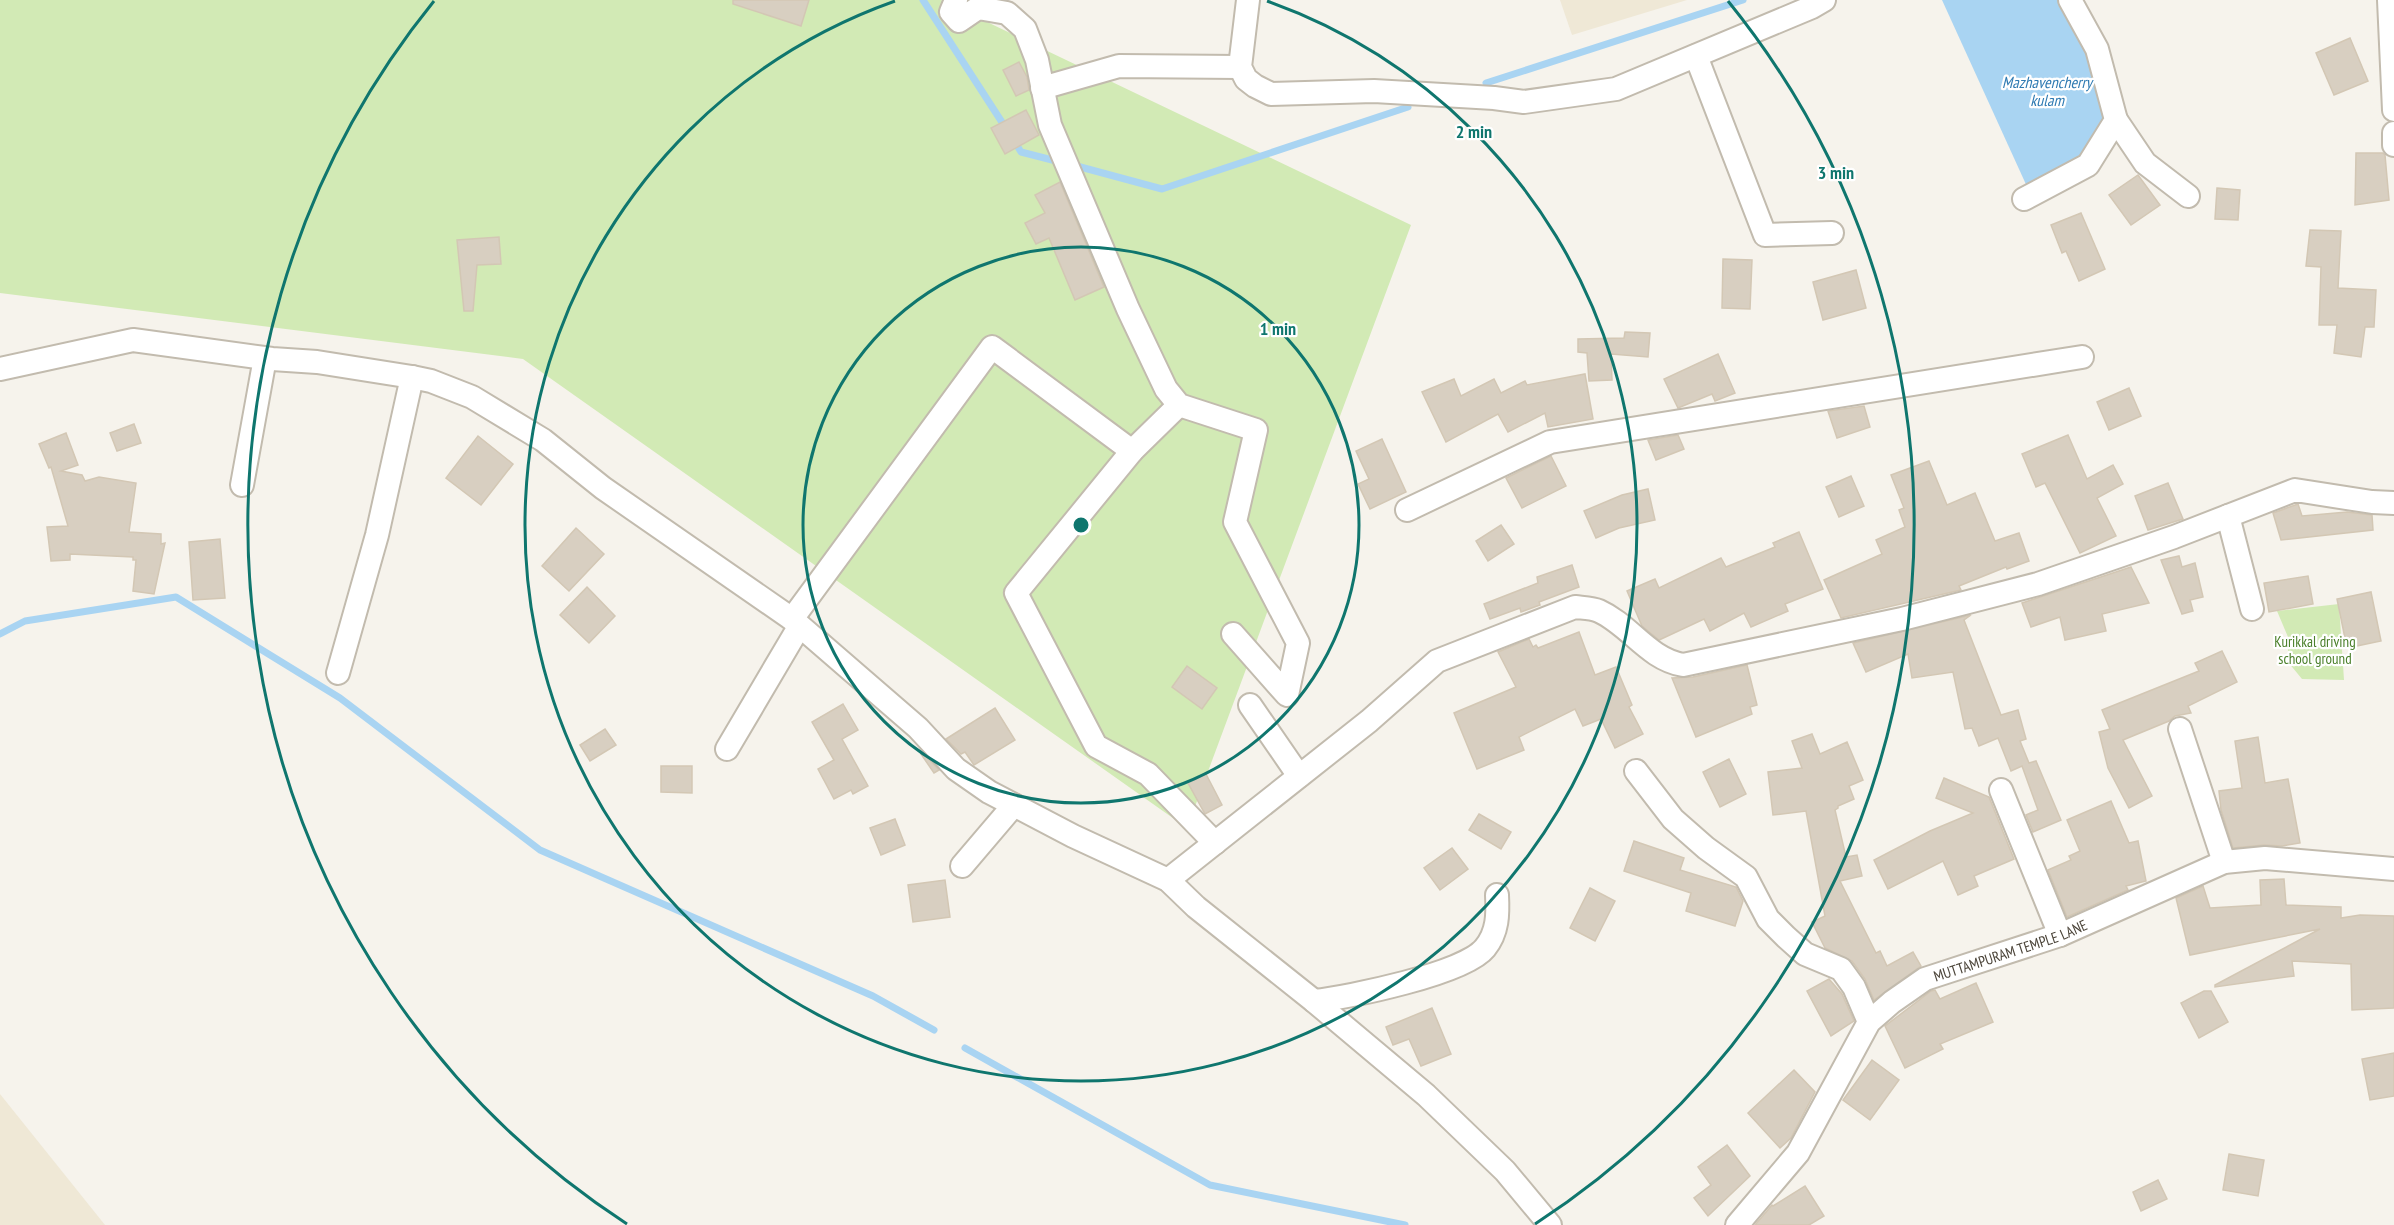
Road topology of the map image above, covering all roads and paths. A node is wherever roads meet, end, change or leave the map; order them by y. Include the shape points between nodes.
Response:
1 (956, 0) edge
2 (1248, 0) edge
3 (1824, 0) edge
4 (2070, 0) edge
5 (2390, 0) edge
6 (1695, 56) junction
7 (1240, 67) junction
8 (1042, 88) junction
9 (2394, 110) edge
10 (2116, 120) junction
11 (2394, 132) edge
12 (2394, 145) edge
13 (2188, 196) dead end
14 (2024, 198) dead end
15 (1833, 233) dead end
16 (2082, 357) dead end
17 (265, 358) junction
18 (0, 369) edge
19 (412, 377) junction
20 (1179, 405) junction
21 (1132, 451) junction
22 (242, 485) dead end
23 (2394, 503) edge
24 (1407, 510) dead end
25 (2228, 516) junction
26 (2252, 609) dead end
27 (796, 623) junction
28 (1233, 634) dead end
29 (338, 673) dead end
30 (1250, 705) dead end
31 (2180, 729) dead end
32 (728, 749) dead end
33 (1636, 771) dead end
34 (1299, 776) junction
35 (2001, 790) dead end
36 (1014, 805) junction
37 (1215, 843) junction
38 (2224, 862) junction
39 (962, 866) dead end
40 (2394, 869) edge
41 (1168, 880) junction
42 (1497, 895) dead end
43 (2060, 935) junction
44 (1314, 1001) junction
45 (1869, 1022) junction
46 (1550, 1225) edge
47 (1737, 1225) edge

1 - 8 street via 951,12 959,21 978,8 1007,13 1024,29 1037,60
2 - 7 street
3 - 6 street
4 - 10 street via 2097,49
5 - 9 street
6 - 7 street via 1616,89 1524,102 1374,91 1271,94 1255,87
6 - 15 street via 1765,235
7 - 8 street via 1119,66
8 - 20 street via 1050,125 1072,180 1166,389
10 - 13 street via 2145,163
10 - 14 street via 2088,165
11 - 12 street
16 - 24 street via 1550,442
17 - 18 street via 133,340
17 - 19 street
17 - 22 street
19 - 27 street via 472,398 543,440 603,488
19 - 29 street via 377,535
20 - 21 street
20 - 28 street via 1256,430 1235,522 1298,643 1287,695
21 - 27 street via 992,347
21 - 37 street via 1016,593 1096,746 1148,774
23 - 25 street via 2295,490
25 - 26 street
25 - 34 street via 2038,584 1902,619 1683,664 1666,662 1612,618 1596,610 1575,607 1437,661
27 - 32 street
27 - 36 street via 918,728 956,769
30 - 34 street
31 - 38 street
33 - 45 street via 1673,819 1746,877 1768,919 1785,937 1805,954 1841,969 1854,987
34 - 37 street
35 - 43 street
36 - 39 street
36 - 41 street
37 - 41 street
38 - 40 street, MUTTAMPURAM TEMPLE LANE via 2265,858
38 - 43 street, MUTTAMPURAM TEMPLE LANE
41 - 44 street
42 - 44 street via 1494,935 1484,950 1427,977
43 - 45 street, MUTTAMPURAM TEMPLE LANE via 1925,979
44 - 46 street via 1426,1095 1505,1171
45 - 47 street, MUTTAMPURAM TEMPLE LANE via 1798,1154

